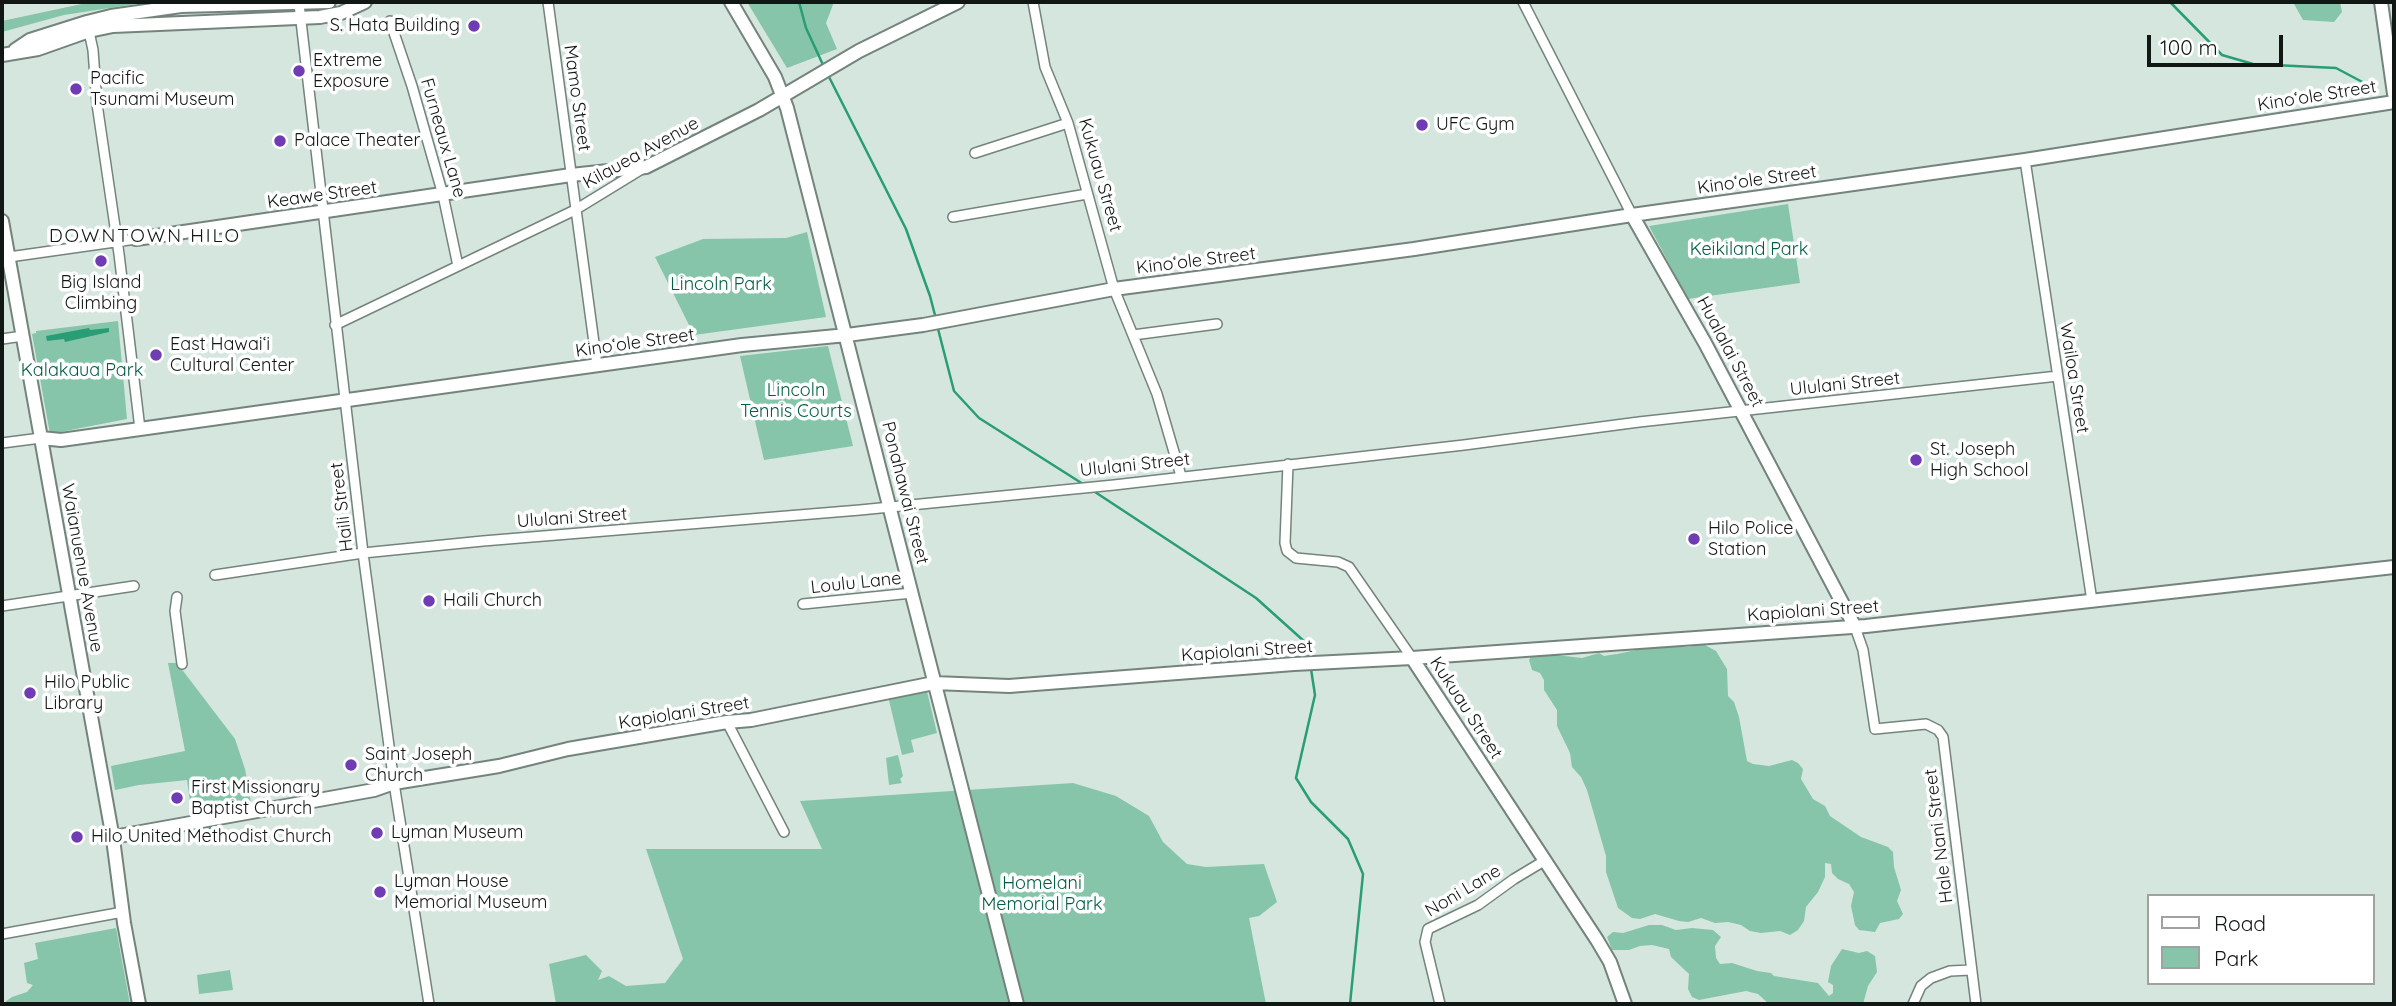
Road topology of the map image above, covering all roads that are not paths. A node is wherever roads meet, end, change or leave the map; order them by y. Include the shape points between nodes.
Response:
1 (329, 2) edge
2 (365, 2) edge
3 (548, 2) edge
4 (731, 2) edge
5 (958, 2) edge
6 (1033, 2) edge
7 (1523, 2) edge
8 (2381, 2) edge
9 (299, 11) junction
10 (390, 21) dead end
11 (88, 26) junction
12 (7, 54) edge
13 (783, 94) junction
14 (2394, 94) edge
15 (2394, 102) edge
16 (1068, 123) junction
17 (975, 153) dead end
18 (2025, 160) junction
19 (646, 167) junction
20 (571, 175) junction
21 (1087, 194) junction
22 (443, 195) junction
23 (575, 210) junction
24 (322, 213) junction
25 (1632, 215) junction
26 (953, 217) dead end
27 (2, 221) edge
28 (136, 239) joint
29 (117, 242) junction
30 (5, 258) edge
31 (458, 266) junction
32 (1114, 289) junction
33 (1217, 324) dead end
34 (335, 325) junction
35 (1133, 334) junction
36 (847, 335) junction
37 (23, 336) junction
38 (2, 339) edge
39 (597, 365) junction
40 (2058, 376) junction
41 (345, 399) junction
42 (1742, 411) junction
43 (140, 429) junction
44 (41, 438) junction
45 (2, 443) edge
46 (1288, 464) junction
47 (1181, 476) junction
48 (889, 507) junction
49 (363, 554) junction
50 (2394, 566) edge
51 (215, 575) dead end
52 (134, 586) dead end
53 (912, 593) junction
54 (70, 596) junction
55 (177, 597) dead end
56 (2092, 601) junction
57 (803, 604) dead end
58 (2, 606) edge
59 (1855, 627) junction
60 (1412, 658) junction
61 (182, 664) dead end
62 (934, 683) junction
63 (727, 722) junction
64 (1875, 729) joint
65 (394, 783) junction
66 (784, 832) dead end
67 (113, 837) junction
68 (1544, 861) junction
69 (123, 912) junction
70 (2, 934) edge
71 (1971, 970) junction
72 (139, 1004) edge
73 (429, 1004) edge
74 (1017, 1004) edge
75 (1440, 1004) edge
76 (1625, 1004) edge
77 (1913, 1004) edge
78 (1976, 1004) edge

1 - 9 street
2 - 9 street via 330,16
3 - 20 street, Mamo Street
4 - 13 street, Ponahawai Street
5 - 13 street, Kilauea Avenue
6 - 16 street, Kukuau Street via 1045,67
7 - 25 street, Hualalai Street
8 - 14 street
9 - 11 street
9 - 24 street, Haili Street
10 - 22 street, Furneaux Lane
11 - 12 street via 38,48
11 - 29 street
13 - 19 street, Kilauea Avenue
13 - 36 street, Ponahawai Street
15 - 18 street, Kinoʻole Street
16 - 17 street
16 - 21 street, Kukuau Street
18 - 25 street, Kinoʻole Street
18 - 40 street, Wailoa Street
19 - 20 street, Keawe Street
19 - 23 street, Kilauea Avenue
20 - 22 street, Keawe Street
20 - 23 street, Mamo Street
21 - 26 street
21 - 32 street, Kukuau Street
22 - 24 street, Keawe Street
22 - 31 street, Furneaux Lane
23 - 31 street, Kilauea Avenue
23 - 39 street, Mamo Street
24 - 28 street, Keawe Street
24 - 34 street, Haili Street
25 - 32 street, Kinoʻole Street
25 - 42 street, Hualalai Street
27 - 30 street, Waianuenue Avenue
28 - 29 street, Keawe Street
29 - 30 street, Keawe Street
29 - 43 street
30 - 37 street, Waianuenue Avenue
31 - 34 street, Kilauea Avenue
32 - 35 street, Kukuau Street
32 - 36 street, Kinoʻole Street
33 - 35 street
34 - 41 street, Haili Street
35 - 47 street, Kukuau Street via 1157,394
36 - 39 street, Kinoʻole Street
36 - 48 street, Ponahawai Street
37 - 38 street
37 - 44 street, Waianuenue Avenue
39 - 41 street, Kinoʻole Street
40 - 42 street, Ululani Street
40 - 56 street, Wailoa Street
41 - 43 street, Kinoʻole Street
41 - 49 street, Haili Street
42 - 46 street, Ululani Street
42 - 59 street, Hualalai Street
43 - 44 street, Kinoʻole Street via 61,440
44 - 45 street, Kinoʻole Street
44 - 54 street, Waianuenue Avenue
46 - 47 street, Ululani Street
46 - 60 street, Kukuau Street via 1287,551 1296,558 1349,567
47 - 48 street, Ululani Street
48 - 49 street, Ululani Street
48 - 53 street, Ponahawai Street
49 - 51 street, Ululani Street
49 - 65 street, Haili Street
50 - 56 street, Kapiolani Street
52 - 54 street
53 - 57 street, Loulu Lane
53 - 62 street, Ponahawai Street
54 - 58 street
54 - 67 street, Waianuenue Avenue
55 - 61 street
56 - 59 street, Kapiolani Street
59 - 60 street, Kapiolani Street
59 - 64 street, Hualalai Street
60 - 62 street, Kapiolani Street via 1009,686
60 - 68 street, Kukuau Street
62 - 63 street, Kapiolani Street
62 - 74 street, Ponahawai Street
63 - 65 street, Kapiolani Street
63 - 66 street
64 - 71 street, Hale Nani Street via 1926,724 1943,737
65 - 67 street, Kapiolani Street
65 - 73 street, Haili Street
67 - 69 street, Waianuenue Avenue
68 - 75 street, Noni Lane via 1478,905 1428,929 1425,942
68 - 76 street, Kukuau Street via 1610,962
69 - 70 street
69 - 72 street, Waianuenue Avenue
71 - 77 street via 1931,978 1921,986
71 - 78 street, Hale Nani Street

